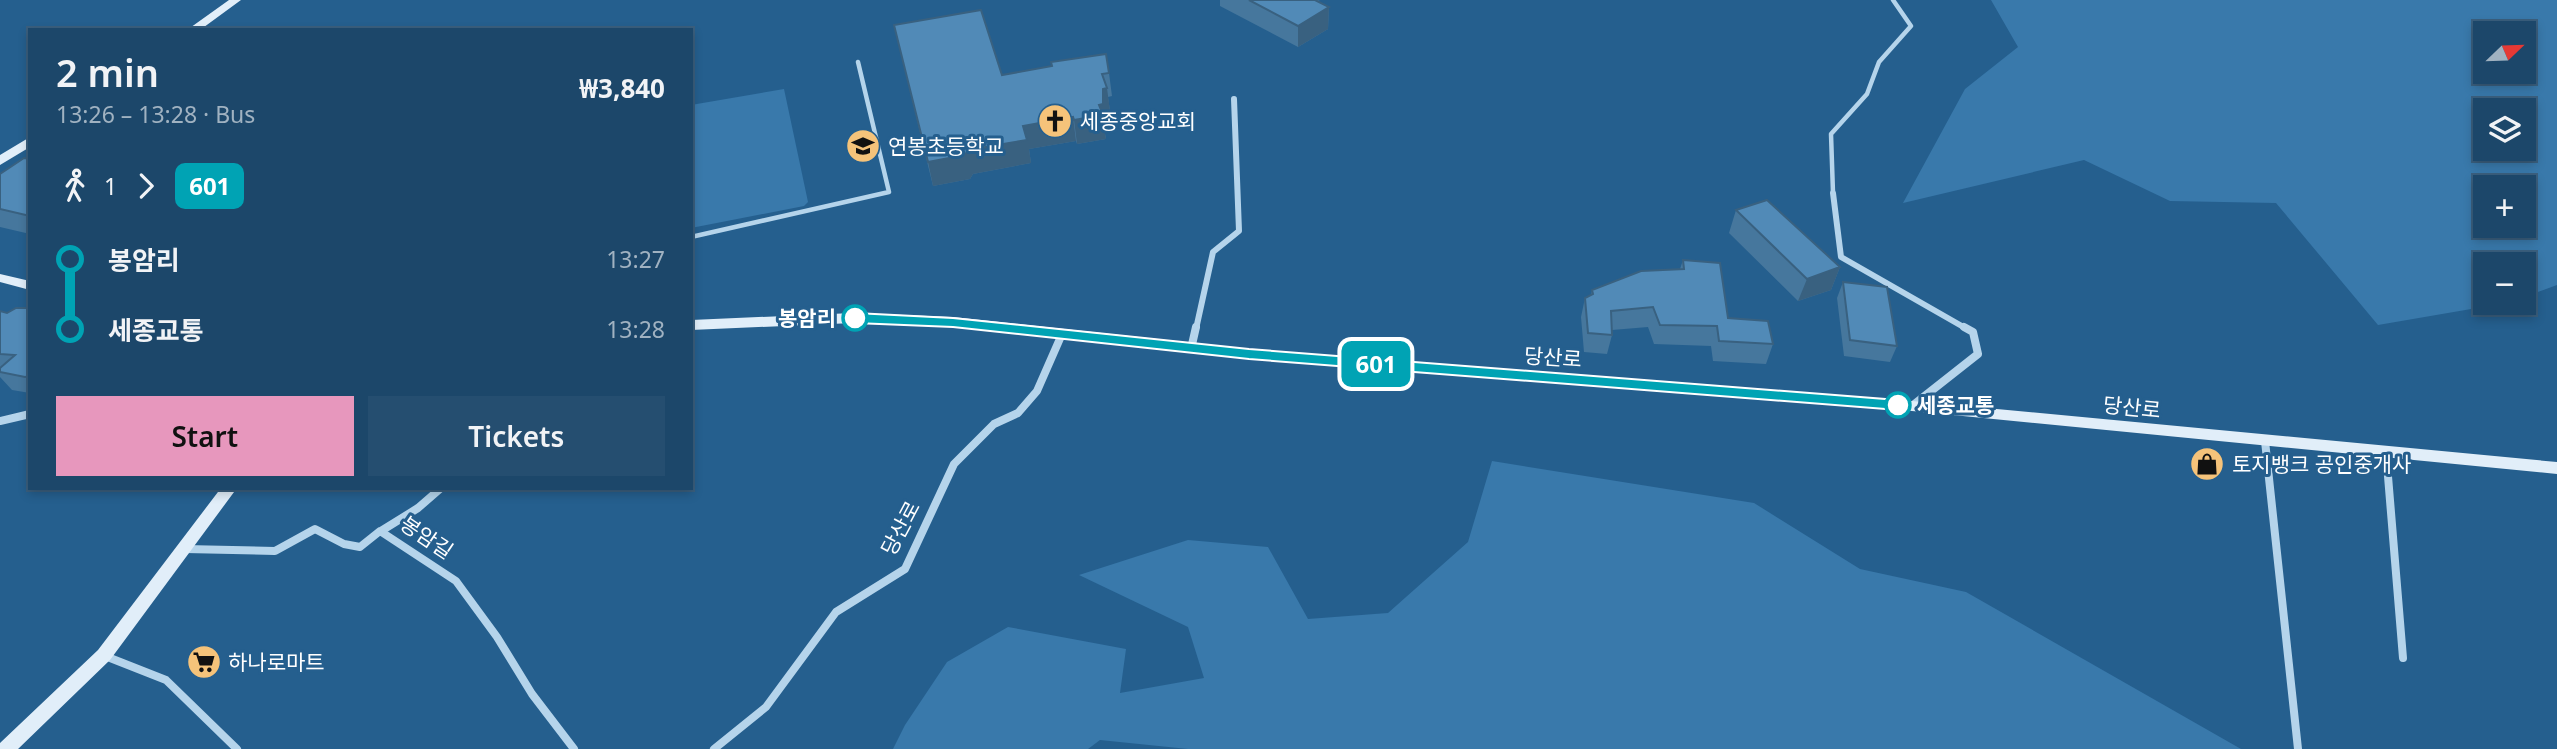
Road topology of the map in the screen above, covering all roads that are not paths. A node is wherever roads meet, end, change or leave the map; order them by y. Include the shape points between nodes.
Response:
1 (236, 0) edge
2 (1893, 0) edge
3 (195, 28) edge
4 (858, 62) dead end
5 (1234, 99) dead end
6 (28, 142) edge
7 (0, 161) edge
8 (1833, 192) joint
9 (693, 237) edge
10 (0, 278) edge
11 (28, 285) edge
12 (693, 325) edge
13 (1062, 334) junction
14 (1191, 349) junction
15 (1912, 406) junction
16 (28, 414) edge
17 (0, 421) edge
18 (2265, 441) junction
19 (2386, 452) junction
20 (2557, 468) edge
21 (228, 490) edge
22 (440, 490) edge
23 (381, 531) junction
24 (184, 549) junction
25 (104, 655) junction
26 (2403, 658) dead end
27 (6, 749) edge
28 (237, 749) edge
29 (574, 749) edge
30 (714, 749) edge
31 (2298, 749) edge

1 - 3 main road
2 - 8 lane via 1911,26 1879,62 1867,94 1831,134
4 - 9 lane via 889,192
5 - 14 street via 1239,232 1213,251
6 - 7 main road
8 - 15 street via 1841,257 1973,332 1978,354
10 - 11 main road
12 - 13 main road, 당산로 via 853,318
13 - 14 main road, 당산로
13 - 30 street, 당산로 via 1037,391 1018,413 994,424 954,464 905,569 836,612 766,707
14 - 15 main road, 당산로
15 - 18 main road, 당산로
16 - 17 street
18 - 19 main road, 당산로
18 - 31 street
19 - 20 main road, 당산로
19 - 26 street
21 - 24 main road
22 - 23 street
23 - 24 street, 봉암길 via 360,547 314,530 275,551
23 - 29 street, 봉암길 via 456,581
24 - 25 main road
25 - 27 main road
25 - 28 street via 166,680

